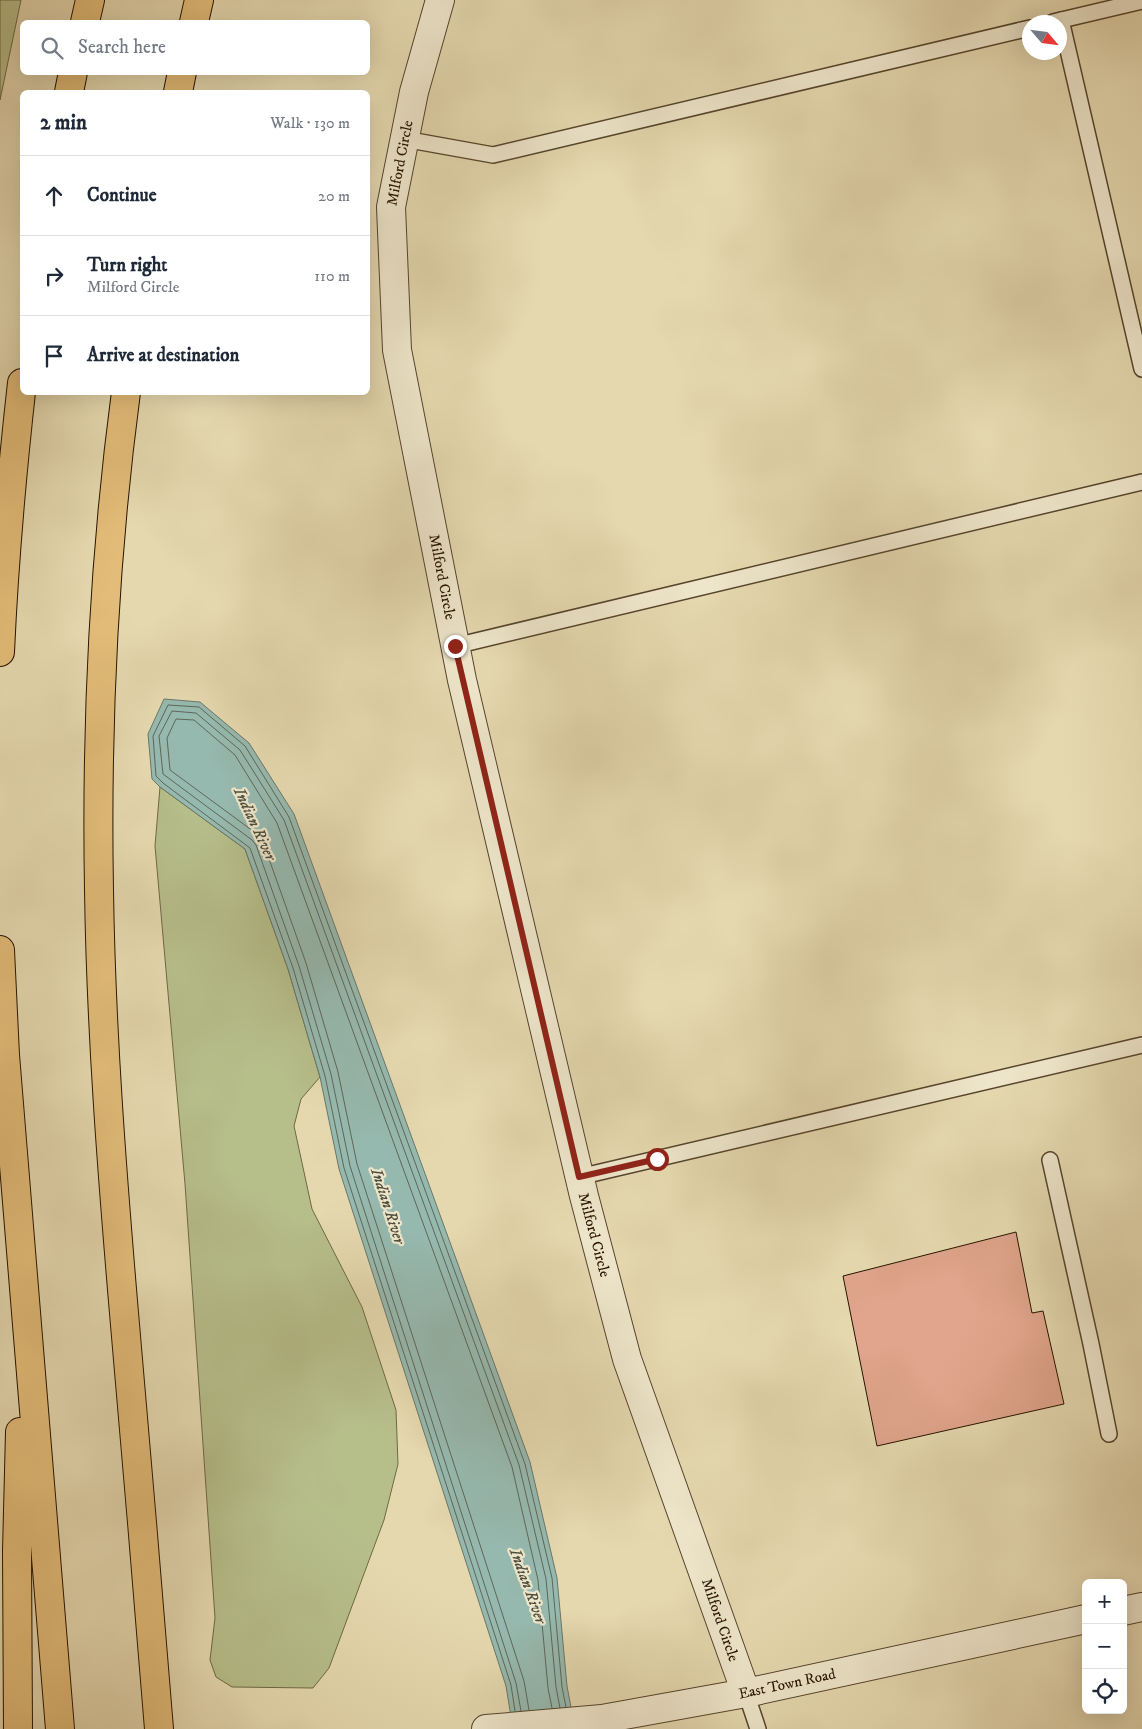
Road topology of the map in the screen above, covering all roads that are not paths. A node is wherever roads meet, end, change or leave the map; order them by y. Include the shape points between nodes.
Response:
1 (90, 0) edge
2 (199, 0) edge
3 (440, 0) edge
4 (1142, 1) edge
5 (1067, 19) edge
6 (85, 20) edge
7 (194, 20) edge
8 (1022, 30) edge
9 (1067, 60) edge
10 (73, 75) edge
11 (181, 75) edge
12 (70, 90) edge
13 (178, 90) edge
14 (404, 139) junction
15 (1142, 369) edge
16 (21, 395) edge
17 (126, 395) edge
18 (1142, 482) edge
19 (455, 646) junction
20 (0, 652) edge
21 (0, 950) edge
22 (1142, 1045) edge
23 (1050, 1160) dead end
24 (579, 1177) junction
25 (24, 1295) junction
26 (1109, 1434) dead end
27 (1142, 1606) edge
28 (1127, 1610) edge
29 (1082, 1620) edge
30 (746, 1693) junction
31 (17, 1717) edge
32 (60, 1729) edge
33 (159, 1729) edge
34 (486, 1729) edge
35 (758, 1729) edge

1 - 6 highway
2 - 7 highway
3 - 14 street, Milford Circle
4 - 5 lane
8 - 14 lane via 493,155
9 - 15 lane
10 - 12 highway
11 - 13 highway
14 - 19 street, Milford Circle via 391,207 396,350
16 - 20 highway via 13,458
17 - 33 highway via 102,653 98,892 112,1153
18 - 19 lane
19 - 24 street, Milford Circle
21 - 25 highway
22 - 24 lane
23 - 26 lane
24 - 30 street, Milford Circle via 628,1359
25 - 31 highway via 17,1551
25 - 32 highway
27 - 28 street
29 - 30 street, East Town Road
30 - 34 street, East Town Road via 602,1719
30 - 35 lane

